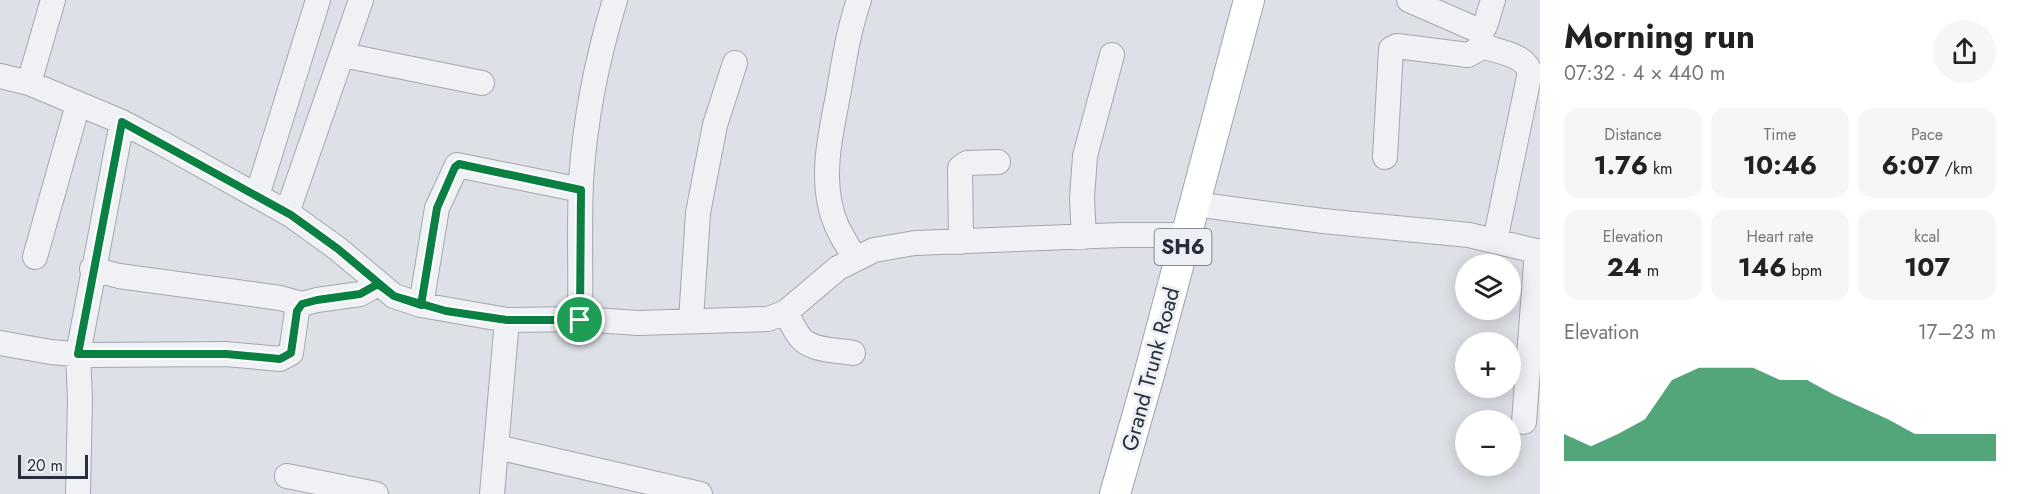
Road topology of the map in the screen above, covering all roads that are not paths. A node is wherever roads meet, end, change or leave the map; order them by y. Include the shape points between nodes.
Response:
1 (53, 0) edge
2 (318, 0) edge
3 (361, 0) edge
4 (615, 0) edge
5 (859, 0) edge
6 (1249, 0) edge
7 (1409, 0) edge
8 (1493, 0) edge
9 (1482, 35) junction
10 (343, 55) junction
11 (1112, 55) dead end
12 (735, 63) dead end
13 (0, 76) edge
14 (29, 83) junction
15 (482, 83) dead end
16 (78, 104) junction
17 (122, 122) junction
18 (1385, 157) dead end
19 (999, 162) dead end
20 (581, 190) junction
21 (256, 196) junction
22 (1194, 204) junction
23 (287, 213) junction
24 (1186, 235) junction
25 (1084, 237) junction
26 (1495, 241) junction
27 (961, 242) junction
28 (1538, 252) edge
29 (35, 257) dead end
30 (855, 258) junction
31 (92, 269) junction
32 (378, 284) junction
33 (302, 304) junction
34 (421, 305) junction
35 (786, 312) junction
36 (507, 320) junction
37 (580, 320) junction
38 (691, 320) junction
39 (0, 343) edge
40 (853, 353) dead end
41 (78, 354) junction
42 (1524, 423) dead end
43 (497, 447) junction
44 (287, 476) dead end
45 (78, 494) edge
46 (376, 494) edge
47 (492, 494) edge
48 (700, 494) edge
49 (1115, 494) edge

1 - 14 street
2 - 21 street
3 - 10 street
4 - 20 street via 598,55
5 - 30 street via 851,23 827,160 831,211
6 - 22 main road, Grand Trunk Road / SH6
7 - 9 street
8 - 9 street
9 - 18 street via 1477,50 1468,55 1397,46 1391,49
9 - 26 street via 1485,47 1523,60 1530,72
10 - 15 street
10 - 23 street
11 - 25 street via 1085,156
12 - 38 street via 711,141 698,213
13 - 14 street
14 - 16 street
16 - 17 street
16 - 29 street
17 - 21 street
17 - 31 street
19 - 27 street via 967,163 960,168
20 - 34 street via 457,165 437,208
20 - 37 street
21 - 23 street
22 - 24 main road, Grand Trunk Road / SH6
22 - 26 street
23 - 32 street
24 - 25 street
24 - 49 main road, Grand Trunk Road / SH6
25 - 27 street
26 - 28 street
27 - 30 street via 915,243 874,250
28 - 42 street
30 - 35 street
31 - 33 street
31 - 41 street
32 - 33 street via 360,294
32 - 34 street via 394,296
33 - 41 street via 297,311 291,353 286,358
34 - 36 street
35 - 38 street via 768,319
35 - 40 street via 805,342
36 - 37 street
36 - 43 street
37 - 38 street
39 - 41 street
41 - 45 street
43 - 47 street
43 - 48 street
44 - 46 street

